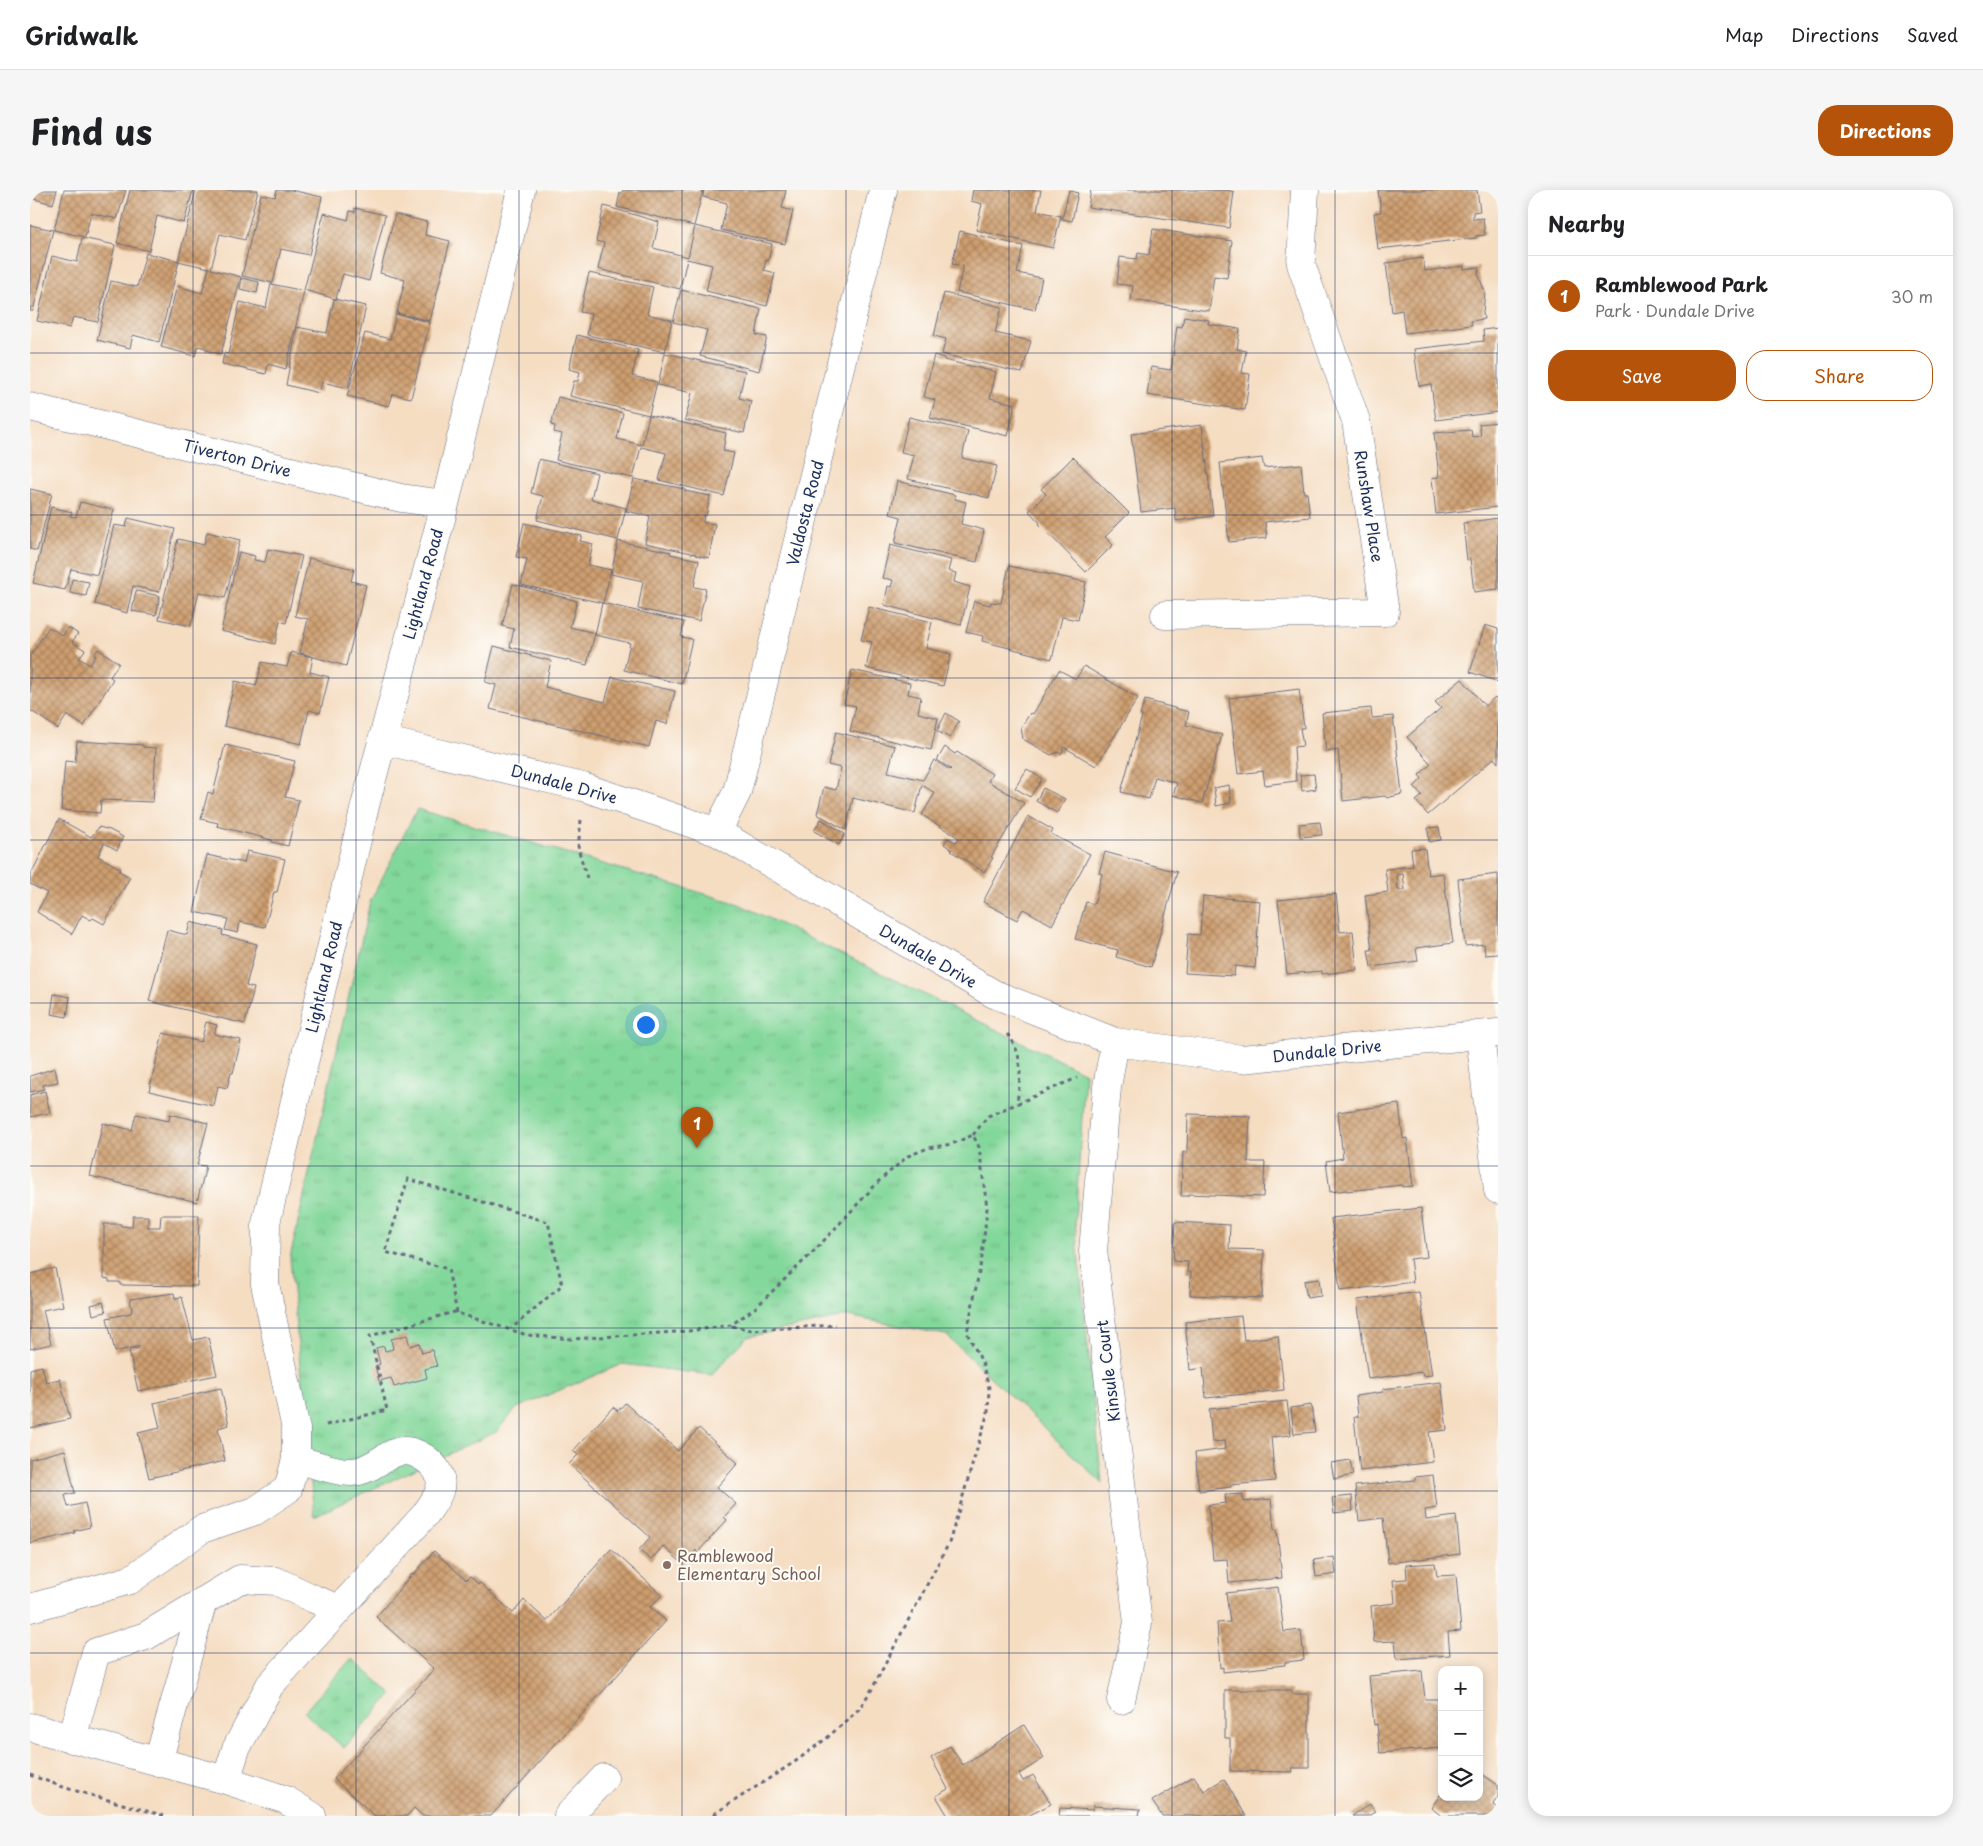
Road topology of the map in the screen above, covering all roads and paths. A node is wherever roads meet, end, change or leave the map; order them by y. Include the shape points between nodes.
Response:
1 (521, 190) edge
2 (883, 190) edge
3 (1306, 190) edge
4 (30, 407) edge
5 (445, 504) junction
6 (1165, 615) dead end
7 (382, 740) junction
8 (582, 816) dead end
9 (717, 832) junction
10 (587, 878) dead end
11 (1003, 1030) dead end
12 (1489, 1035) edge
13 (1115, 1042) junction
14 (1078, 1078) dead end
15 (1017, 1104) junction
16 (973, 1135) junction
17 (1498, 1190) edge
18 (457, 1313) junction
19 (836, 1325) dead end
20 (731, 1326) junction
21 (510, 1330) junction
22 (324, 1426) dead end
23 (296, 1459) junction
24 (203, 1601) junction
25 (30, 1608) edge
26 (339, 1609) junction
27 (1121, 1700) dead end
28 (30, 1726) edge
29 (72, 1739) junction
30 (158, 1762) junction
31 (30, 1775) edge
32 (604, 1778) dead end
33 (226, 1780) junction
34 (165, 1816) edge
35 (312, 1816) edge
36 (568, 1816) edge
37 (711, 1816) edge

1 - 5 street, Lightland Road
2 - 9 street, Valdosta Road via 737,792
3 - 6 street, Runshaw Place via 1301,264 1356,421 1385,612
4 - 5 street, Tiverton Drive via 401,498
5 - 7 street, Lightland Road
7 - 9 street, Dundale Drive via 583,787
7 - 23 street, Lightland Road via 266,1223 265,1284 296,1430
8 - 10 path via 578,848
9 - 13 street, Dundale Drive via 994,994
11 - 15 path via 1016,1045 1020,1063
12 - 13 street, Dundale Drive via 1242,1059
12 - 17 street
13 - 27 street, Kinsule Court via 1107,1087 1093,1251 1138,1623
14 - 15 path
15 - 16 path via 988,1116
16 - 20 path via 908,1156 880,1180 755,1308
16 - 37 path via 979,1147 987,1208 982,1257 967,1333 982,1362 989,1388 988,1412 949,1543 859,1709 819,1744
18 - 21 path
18 - 21 path via 448,1269 385,1252 408,1179 548,1222 562,1285
18 - 22 path via 370,1336 387,1410
19 - 20 path via 752,1330
20 - 21 path via 572,1339 527,1336
23 - 25 street, Lightland Road via 288,1489 255,1512 202,1529 130,1580
23 - 26 street via 352,1472 398,1452 417,1453 432,1463 441,1476 440,1495 424,1516
24 - 26 street via 240,1579 276,1581
24 - 29 street via 146,1636 96,1652
24 - 30 street
26 - 33 street via 270,1685 236,1749
28 - 29 street
29 - 30 street
30 - 33 street
31 - 34 path
32 - 36 street
33 - 35 street via 286,1800

